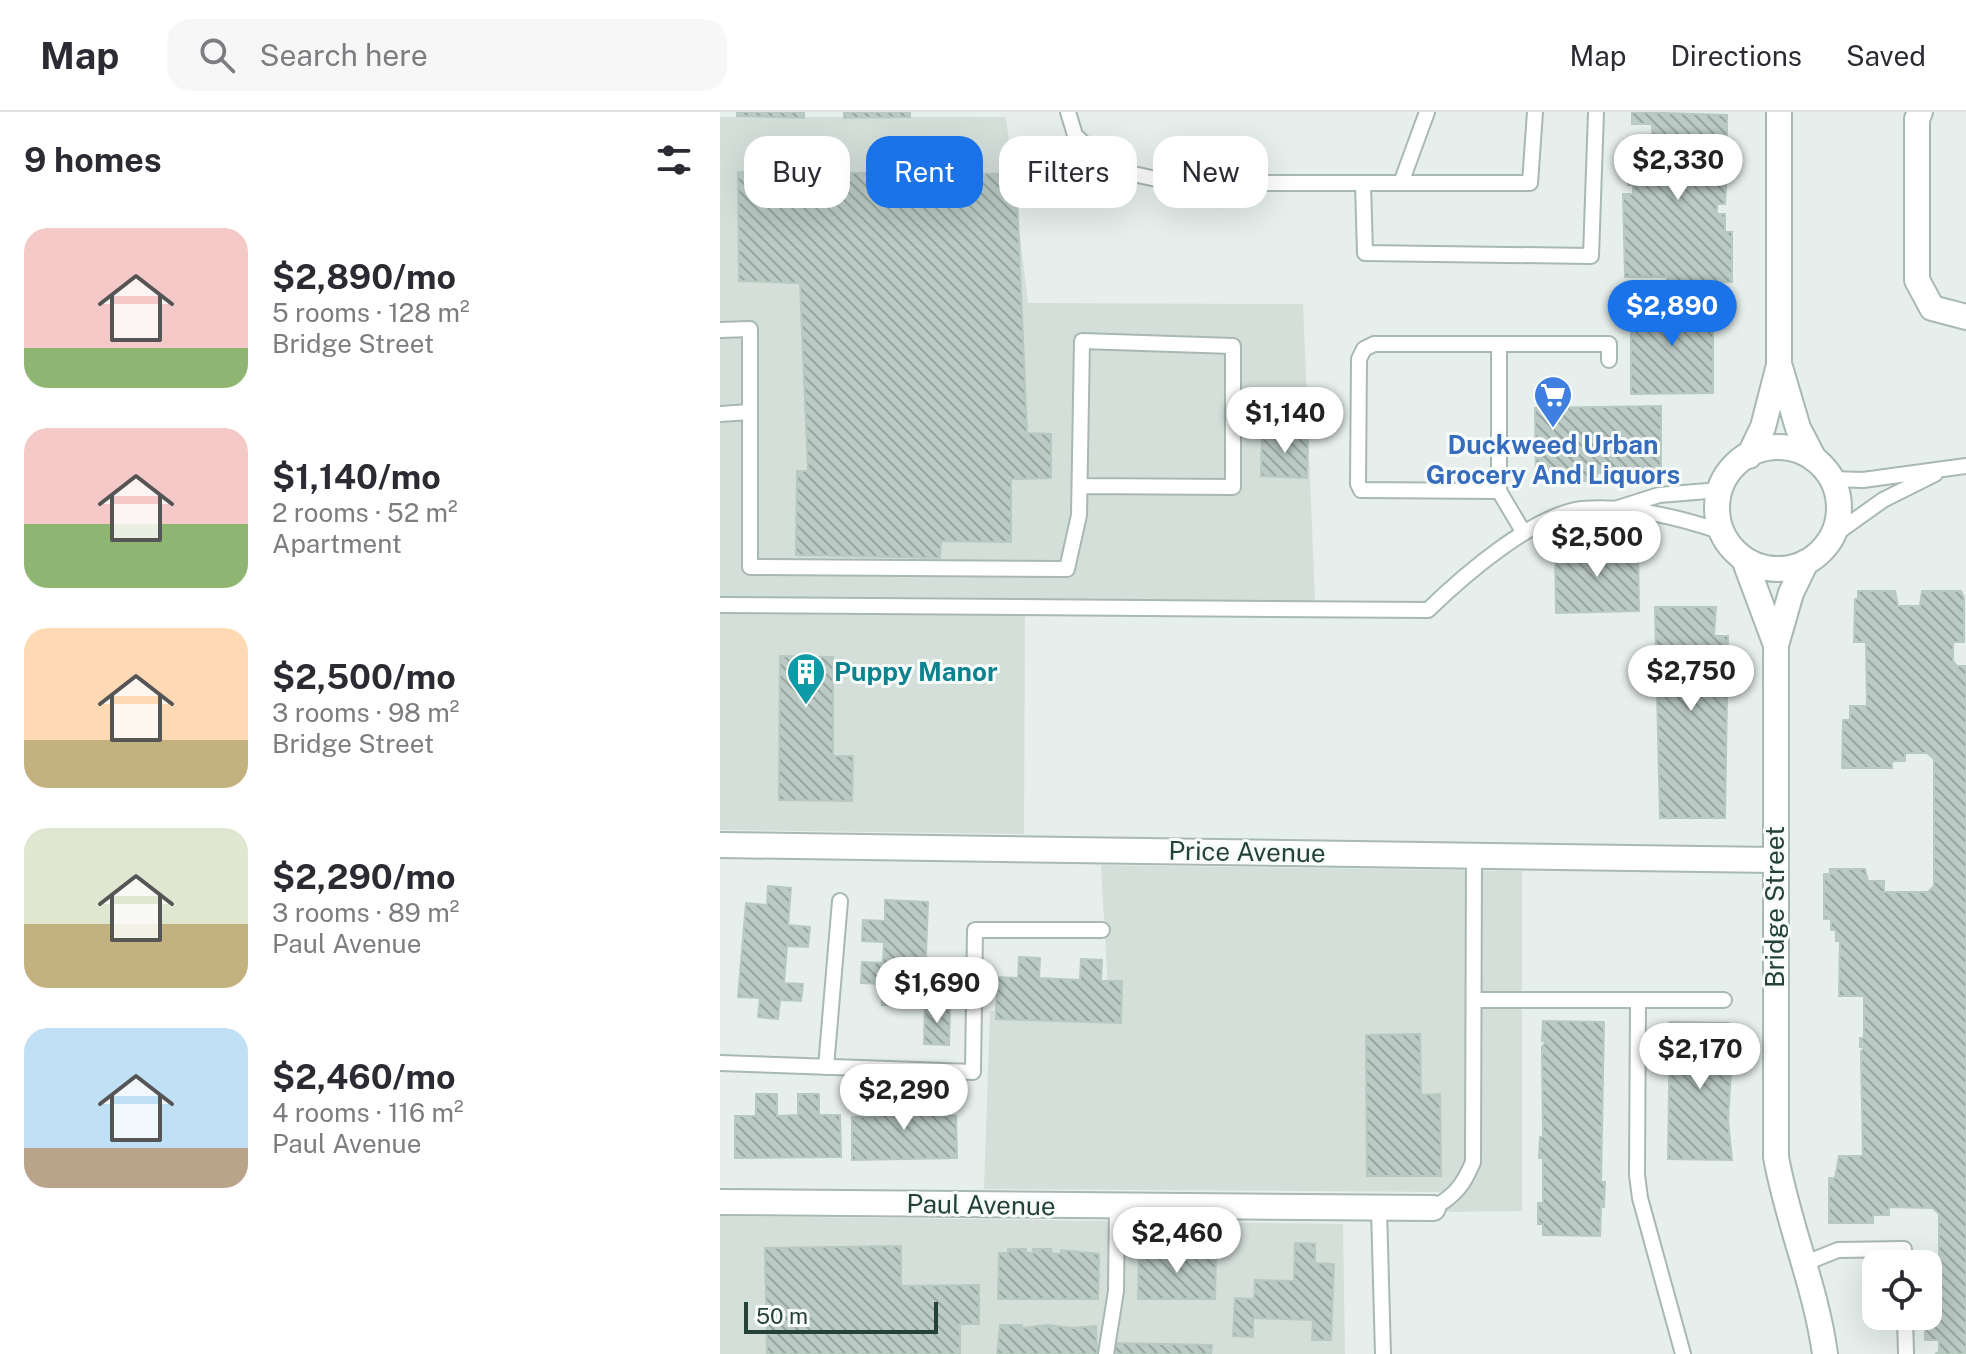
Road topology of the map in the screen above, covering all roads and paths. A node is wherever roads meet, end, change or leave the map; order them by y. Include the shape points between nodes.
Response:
1 (1068, 112) edge
2 (1427, 112) edge
3 (1535, 112) edge
4 (1596, 112) edge
5 (1779, 112) edge
6 (1920, 112) edge
7 (1363, 183) junction
8 (1401, 183) junction
9 (1966, 317) edge
10 (720, 330) edge
11 (1499, 344) junction
12 (1609, 360) dead end
13 (1779, 365) junction
14 (750, 412) junction
15 (720, 414) edge
16 (1749, 456) junction
17 (1814, 459) junction
18 (1966, 466) edge
19 (1943, 470) junction
20 (1832, 479) junction
21 (1080, 486) junction
22 (1720, 490) junction
23 (1499, 491) junction
24 (1614, 509) junction
25 (1722, 532) junction
26 (1524, 533) junction
27 (1834, 535) junction
28 (1744, 559) junction
29 (1806, 562) junction
30 (720, 605) edge
31 (1776, 645) junction
32 (720, 845) edge
33 (1474, 855) junction
34 (1774, 860) junction
35 (840, 901) dead end
36 (1102, 930) dead end
37 (1474, 1000) junction
38 (1724, 1000) dead end
39 (1638, 1001) junction
40 (720, 1063) edge
41 (826, 1067) junction
42 (720, 1202) edge
43 (1117, 1206) junction
44 (1433, 1208) joint
45 (1379, 1209) junction
46 (1904, 1250) edge
47 (1803, 1264) junction
48 (1905, 1330) edge
49 (1106, 1354) edge
50 (1383, 1354) edge
51 (1683, 1354) edge
52 (1825, 1354) edge
53 (1906, 1354) edge

1 - 7 lane via 1075,135 1110,169 1175,183
2 - 8 lane
3 - 8 lane via 1530,183
4 - 7 lane via 1591,256 1365,253
5 - 13 street
6 - 9 street via 1917,280 1932,308
7 - 8 lane
10 - 14 lane via 750,329
11 - 12 lane via 1609,344
11 - 23 lane
11 - 23 lane via 1374,344 1364,349 1359,359 1358,484 1361,490
13 - 16 street via 1763,427
13 - 17 street via 1798,428
14 - 15 lane
14 - 21 lane via 750,567 1067,569
16 - 17 street via 1781,447
16 - 22 street via 1729,472
17 - 20 street
18 - 19 lane
19 - 20 lane
19 - 27 lane via 1883,500
20 - 27 street via 1839,497
21 - 21 lane via 1082,341 1233,346 1233,487
22 - 24 lane via 1659,495
22 - 25 street
23 - 26 lane
24 - 25 lane via 1684,519
24 - 26 lane via 1579,510
25 - 28 street
26 - 30 lane via 1463,576 1428,610
27 - 29 street
28 - 29 street via 1776,569
28 - 31 street, Bridge Street
29 - 31 street, Bridge Street
31 - 34 street, Bridge Street
32 - 33 street, Price Avenue
33 - 34 street, Price Avenue
33 - 37 lane
34 - 47 street, Bridge Street via 1776,1157
35 - 41 lane
36 - 41 lane via 975,930 973,1072
37 - 39 lane
37 - 44 lane via 1473,1162 1464,1183
38 - 39 lane
39 - 51 lane via 1637,1175
40 - 41 lane
42 - 43 street, Paul Avenue
43 - 45 street, Paul Avenue
43 - 49 lane via 1116,1291
44 - 45 street, Paul Avenue
45 - 50 lane
46 - 47 lane via 1838,1250
47 - 52 street, Bridge Street
48 - 53 lane

